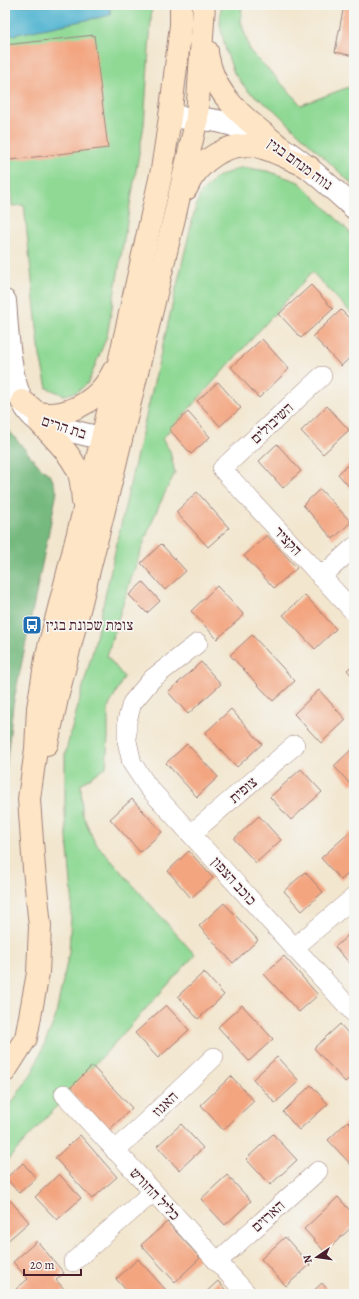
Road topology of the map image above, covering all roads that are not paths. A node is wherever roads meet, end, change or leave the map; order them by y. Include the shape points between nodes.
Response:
1 (181, 5) edge
2 (204, 5) edge
3 (170, 117) junction
4 (197, 118) junction
5 (280, 147) junction
6 (309, 167) junction
7 (354, 208) edge
8 (175, 214) junction
9 (5, 301) edge
10 (121, 356) junction
11 (322, 376) dead end
12 (22, 401) junction
13 (40, 423) junction
14 (112, 441) junction
15 (222, 469) joint
16 (84, 513) junction
17 (354, 547) edge
18 (321, 577) junction
19 (354, 612) edge
20 (198, 643) dead end
21 (295, 745) dead end
22 (29, 799) junction
23 (191, 834) junction
24 (354, 897) edge
25 (294, 948) junction
26 (354, 1013) edge
27 (214, 1057) dead end
28 (5, 1071) edge
29 (64, 1094) dead end
30 (115, 1151) junction
31 (318, 1171) dead end
32 (153, 1192) junction
33 (73, 1262) dead end
34 (218, 1262) junction
35 (247, 1294) edge

1 - 3 main road
2 - 4 main road
2 - 5 main road via 207,54 213,77 221,92 234,109
3 - 4 street, נווה מנחם בגין
3 - 10 main road via 162,170
4 - 5 street, נווה מנחם בגין via 223,122 254,133
4 - 8 main road
5 - 6 street, נווה מנחם בגין
6 - 7 street, נווה מנחם בגין
6 - 8 main road via 260,147 228,148 213,155 201,166 189,181
8 - 14 main road
9 - 12 street, בת הרים via 12,371 17,393
10 - 12 main road via 109,381 85,404 72,410 52,415 37,412
10 - 14 main road
11 - 15 street, השיבולים
12 - 13 street, בת הרים
13 - 14 street, בת הרים
13 - 16 main road via 78,470
14 - 16 main road
14 - 22 main road via 45,753
15 - 18 street, הקציר
16 - 22 main road via 46,659 38,708 36,749
17 - 18 street
18 - 19 street, הקציר
20 - 23 street, כוכב הצפון via 152,679 132,703 127,721 127,741 132,763 148,787
21 - 23 street, צופית
22 - 28 main road via 40,926 38,973 26,1038
23 - 25 street, כוכב הצפון
24 - 25 street
25 - 26 street, כוכב הצפון
27 - 30 street, האגוז
29 - 30 street, כליל החורש
30 - 32 street, כליל החורש
31 - 34 street, הארזים
32 - 33 street
32 - 34 street, כליל החורש
34 - 35 street, כליל החורש

